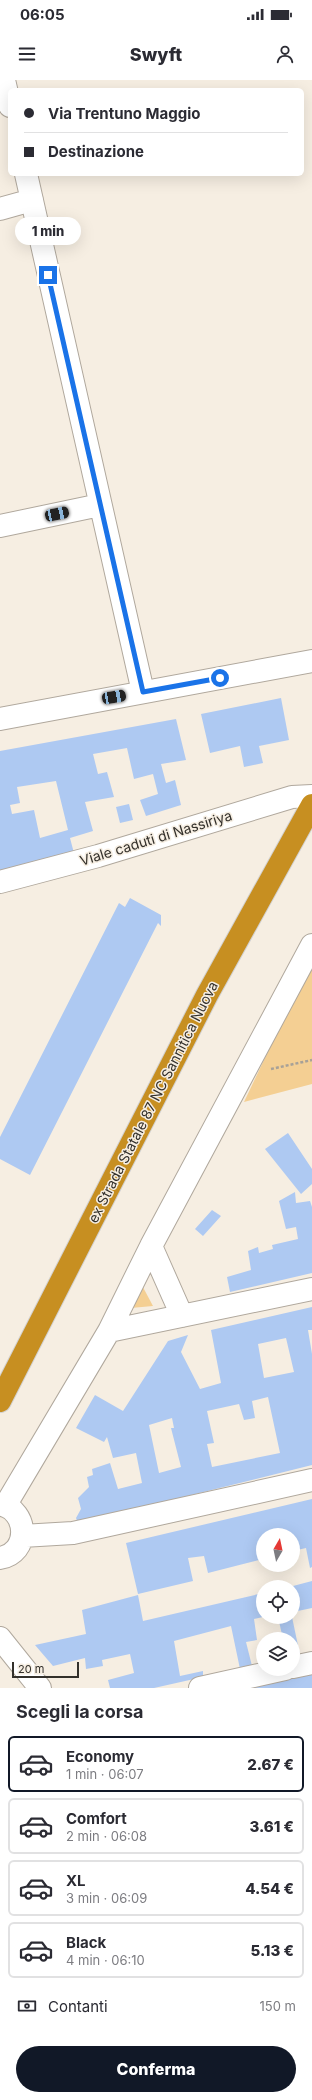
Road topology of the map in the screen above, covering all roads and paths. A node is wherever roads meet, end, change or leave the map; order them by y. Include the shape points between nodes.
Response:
1 (4, 80) edge
2 (8, 97) edge
3 (26, 176) edge
4 (32, 200) junction
5 (0, 209) edge
6 (100, 505) junction
7 (0, 526) edge
8 (312, 661) edge
9 (143, 692) junction
10 (0, 719) edge
11 (312, 796) edge
12 (312, 805) edge
13 (0, 882) edge
14 (312, 945) edge
15 (151, 1246) junction
16 (312, 1289) edge
17 (182, 1316) junction
18 (109, 1331) junction
19 (0, 1401) edge
20 (312, 1480) edge
21 (3, 1505) edge
22 (22, 1536) junction
23 (0, 1558) edge
24 (0, 1638) edge
25 (312, 1663) edge
26 (300, 1666) edge
27 (256, 1675) edge
28 (40, 1688) edge
29 (200, 1688) edge

1 - 2 street
3 - 4 street
4 - 5 street
4 - 6 street
6 - 7 street
6 - 9 street
8 - 9 street
9 - 10 street
11 - 13 street, Viale caduti di Nassiriya via 292,797 98,856
12 - 19 highway, ex Strada Statale 87 NC Sannitica Nuova via 207,994
14 - 15 street
15 - 17 street
15 - 18 street
16 - 17 street
17 - 18 street
18 - 21 street
20 - 22 street via 73,1533
21 - 22 street via 14,1510 20,1518
22 - 23 street via 13,1552
24 - 28 street
25 - 26 street
27 - 29 street

